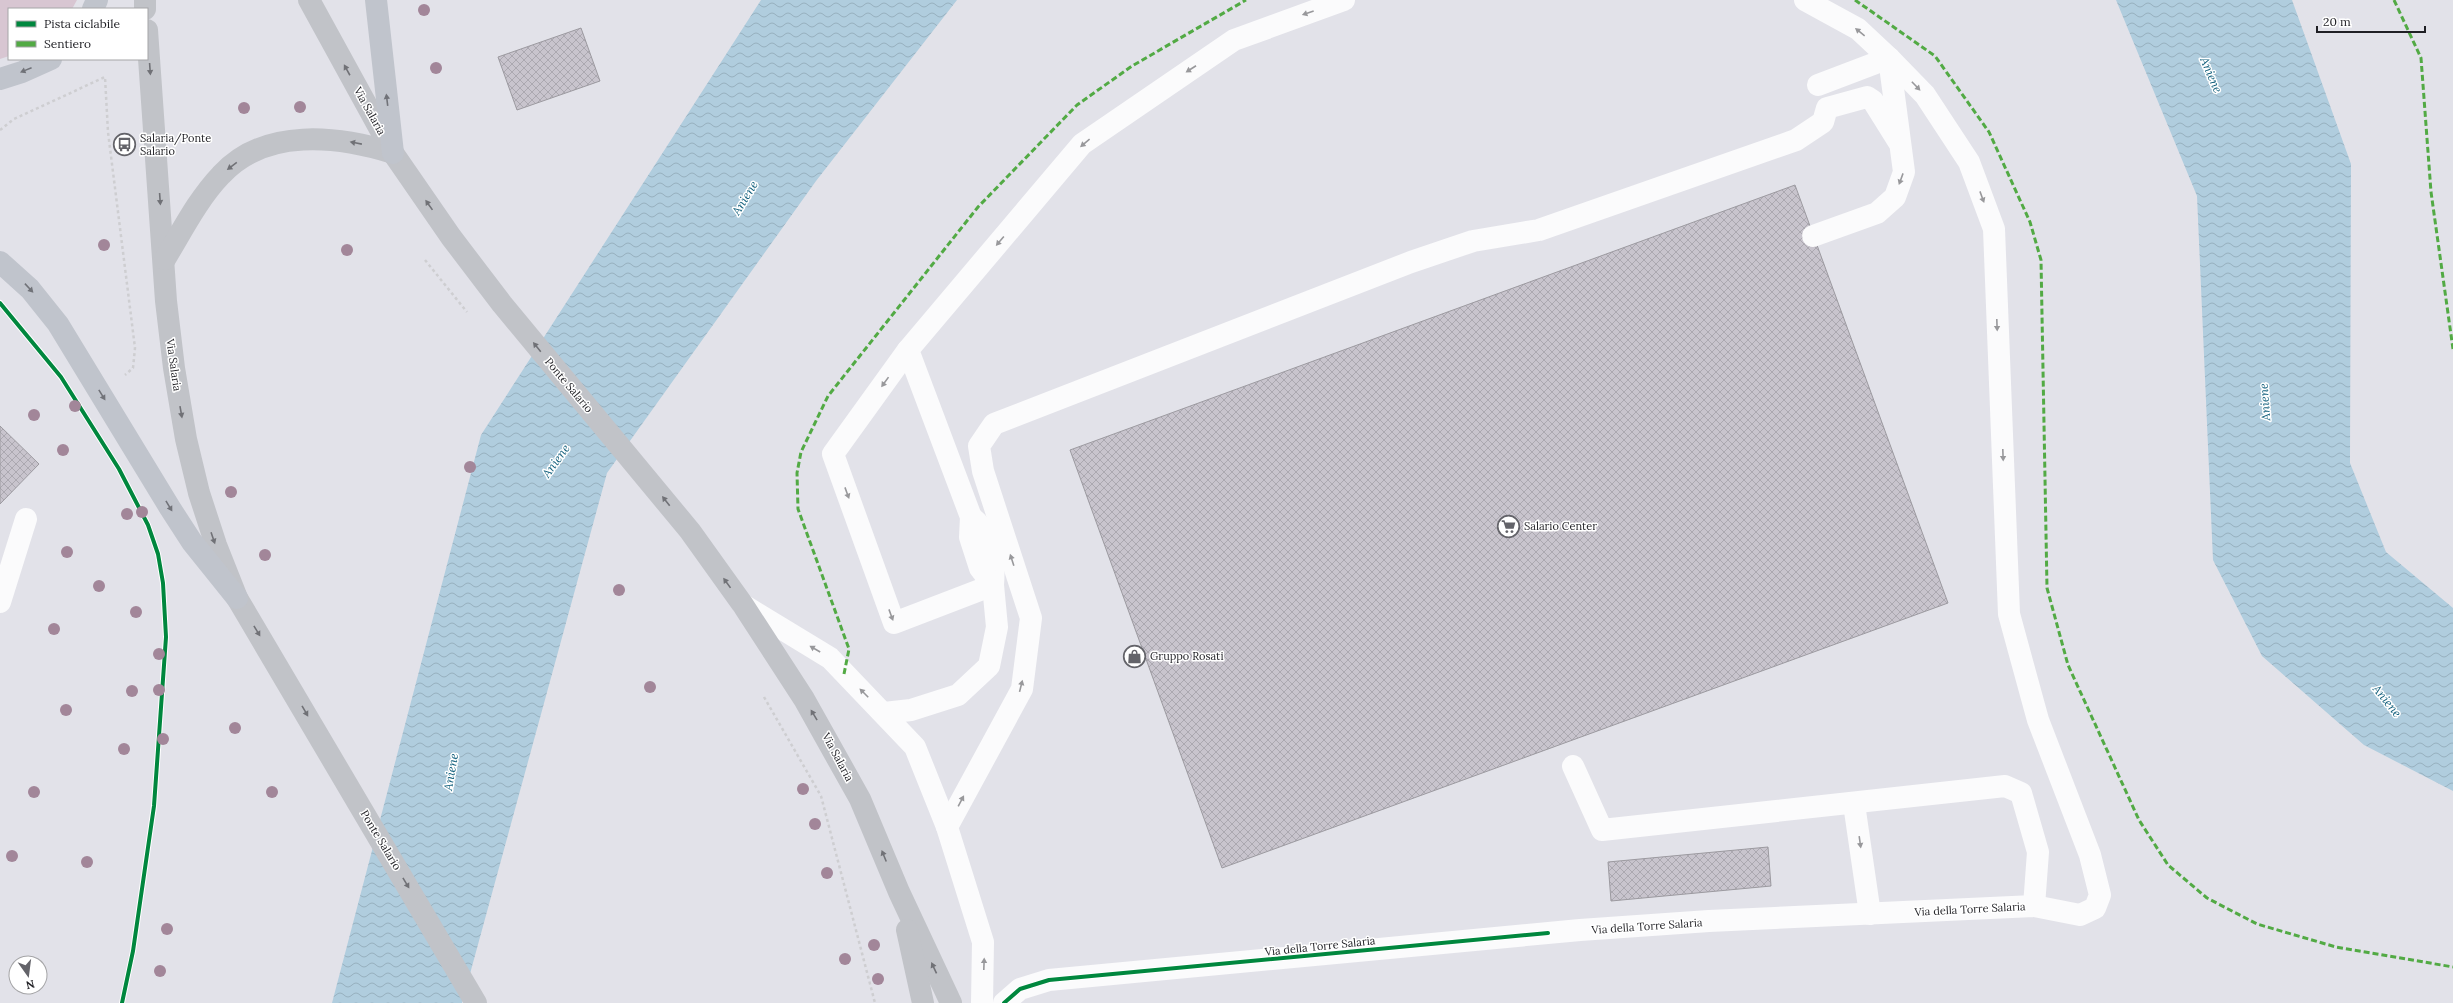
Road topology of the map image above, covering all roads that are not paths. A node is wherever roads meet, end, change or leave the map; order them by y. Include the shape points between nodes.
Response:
1 (309, 0) edge
2 (376, 0) edge
3 (1344, 0) edge
4 (1805, 0) edge
5 (148, 43) edge
6 (1889, 58) junction
7 (48, 60) edge
8 (0, 78) edge
9 (1818, 85) dead end
10 (1898, 141) junction
11 (393, 153) junction
12 (1813, 236) dead end
13 (451, 237) joint
14 (165, 258) junction
15 (0, 262) edge
16 (908, 350) junction
17 (26, 519) dead end
18 (690, 531) joint
19 (993, 585) junction
20 (2, 591) edge
21 (238, 598) junction
22 (743, 605) junction
23 (285, 677) joint
24 (884, 713) junction
25 (1573, 766) dead end
26 (1854, 804) junction
27 (947, 827) junction
28 (899, 892) junction
29 (2034, 906) junction
30 (1870, 914) junction
31 (476, 1003) edge
32 (923, 1003) edge
33 (951, 1003) edge
34 (982, 1003) edge
35 (1004, 1003) edge

11 -> 1 main road, Via Salaria
11 -> 2 highway
3 -> 16 street via 1234,40 1082,144
6 -> 4 street, Via della Torre Salaria via 1858,29
5 -> 14 main road, Via Salaria
6 - 9 street
6 - 10 street
6 -> 29 street, Via della Torre Salaria via 1925,95 1969,162 1994,229 2009,614 2038,720 2090,855 2100,896 2095,908 2080,914
7 -> 8 highway
10 -> 12 street via 1904,172 1894,197 1877,213
27 -> 10 street via 1022,689 1031,618 983,471 980,446 994,424 1411,262 1473,241 1539,230 1796,140 1823,122 1828,108 1861,97 1873,101
13 -> 11 main road, Via Salaria
11 -> 14 main road via 343,140 309,139 280,143 250,154 231,166 214,182
18 -> 13 main road, Ponte Salario via 502,304
14 -> 21 main road, Via Salaria via 170,335 186,439 210,530
15 -> 21 highway via 30,289 58,324 192,542
16 - 19 street via 971,517 982,526 995,561
16 -> 19 street via 833,454 894,623
17 - 20 street
22 -> 18 main road, Via Salaria
19 - 24 street via 997,627 989,666 958,695 911,710
21 -> 23 main road, Via Salaria
24 -> 22 street via 830,658
28 -> 22 main road, Via Salaria via 843,765 804,698
23 -> 31 main road, Ponte Salario
24 - 27 street via 916,748
25 - 26 street via 1602,830
26 - 29 street via 2006,786 2021,793 2038,852
26 -> 30 street
34 -> 27 street via 984,942
28 - 32 main road
33 -> 28 main road, Via Salaria
29 - 30 street, Via della Torre Salaria
30 - 35 street, Via della Torre Salaria via 1709,921 1548,933 1049,980 1020,989

